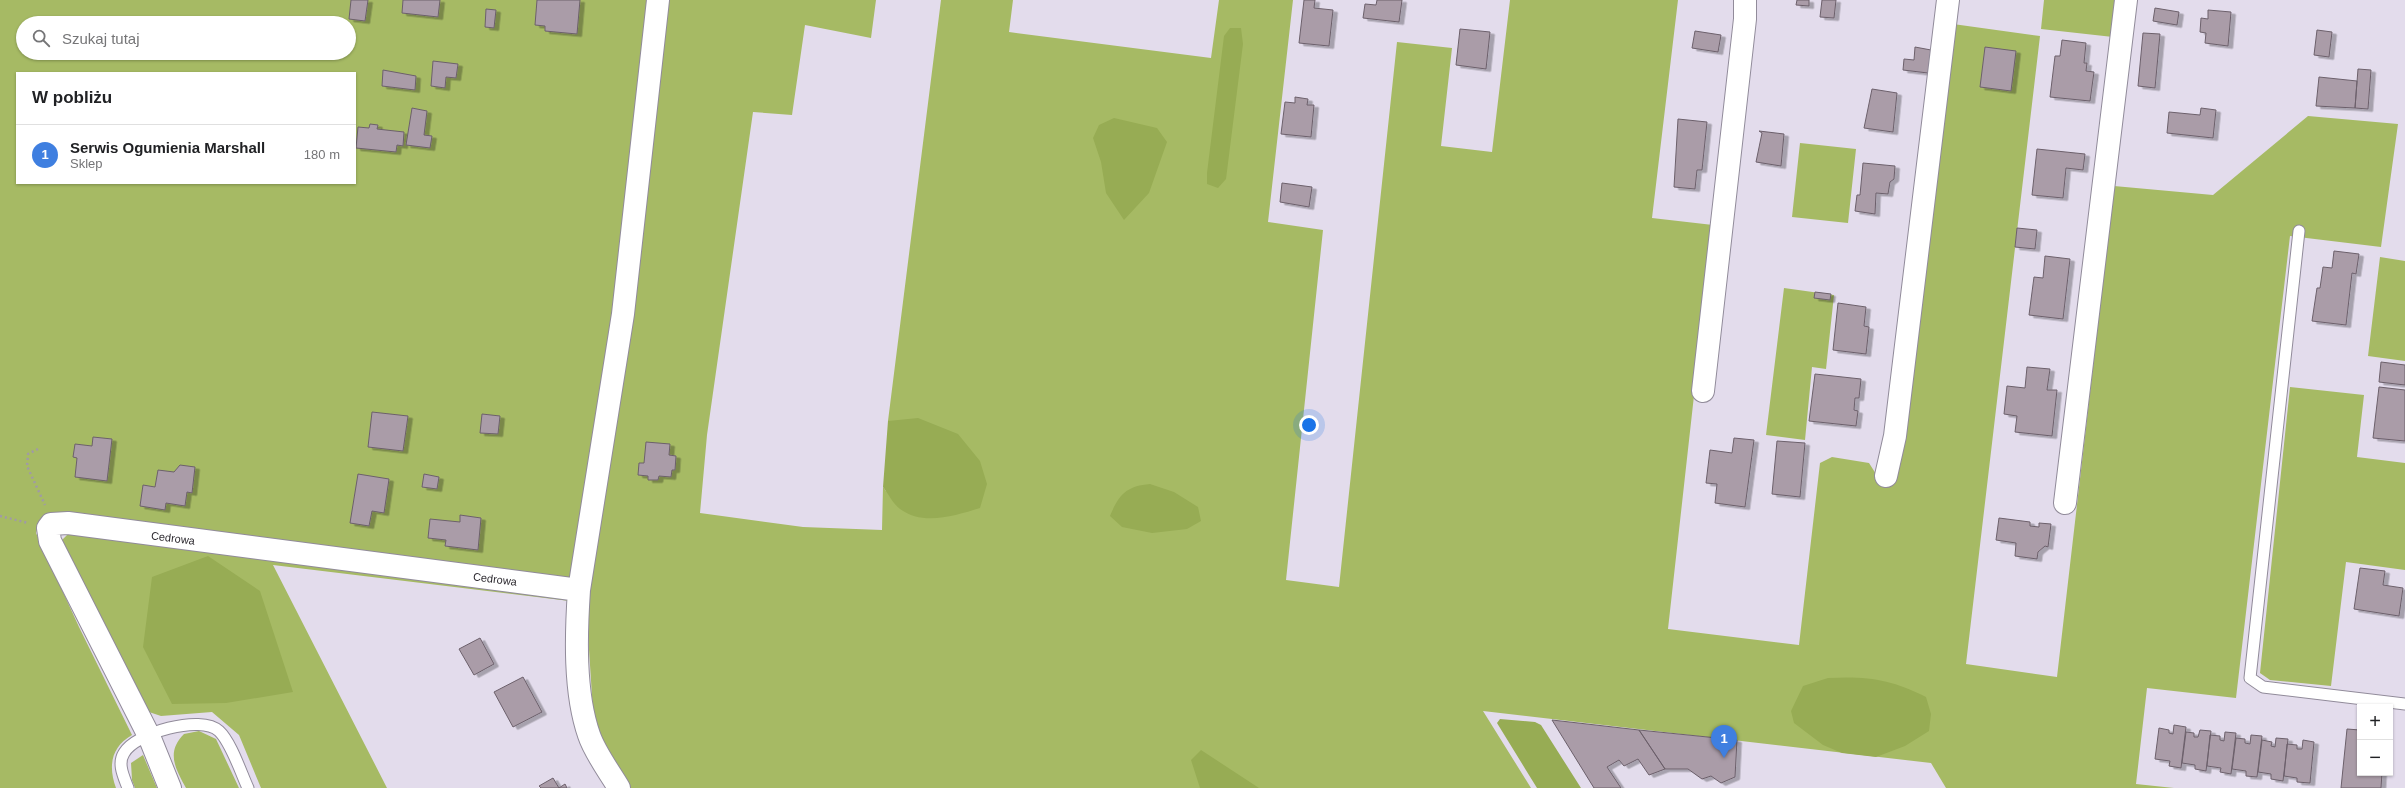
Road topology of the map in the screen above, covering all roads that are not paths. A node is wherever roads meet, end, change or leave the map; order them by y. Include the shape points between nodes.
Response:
1 (658, 0) edge
2 (1745, 0) edge
3 (1948, 0) edge
4 (2126, 0) edge
5 (2299, 230) dead end
6 (1703, 391) dead end
7 (1886, 476) dead end
8 (2065, 503) dead end
9 (579, 590) junction
10 (2405, 704) edge
11 (150, 736) junction
12 (170, 786) edge
13 (128, 788) edge
14 (248, 788) edge
15 (619, 788) edge

1 - 9 street via 623,314
2 - 6 street via 1746,19
3 - 7 street via 1895,436
4 - 8 street
5 - 10 lane via 2250,678 2263,687
9 - 11 street, Cedrowa via 68,523 50,526 50,541
9 - 15 street via 577,622 582,707 589,736
11 - 12 street
11 - 13 lane via 130,745 123,753 121,762
11 - 14 lane via 188,725 210,725 219,730 224,738

